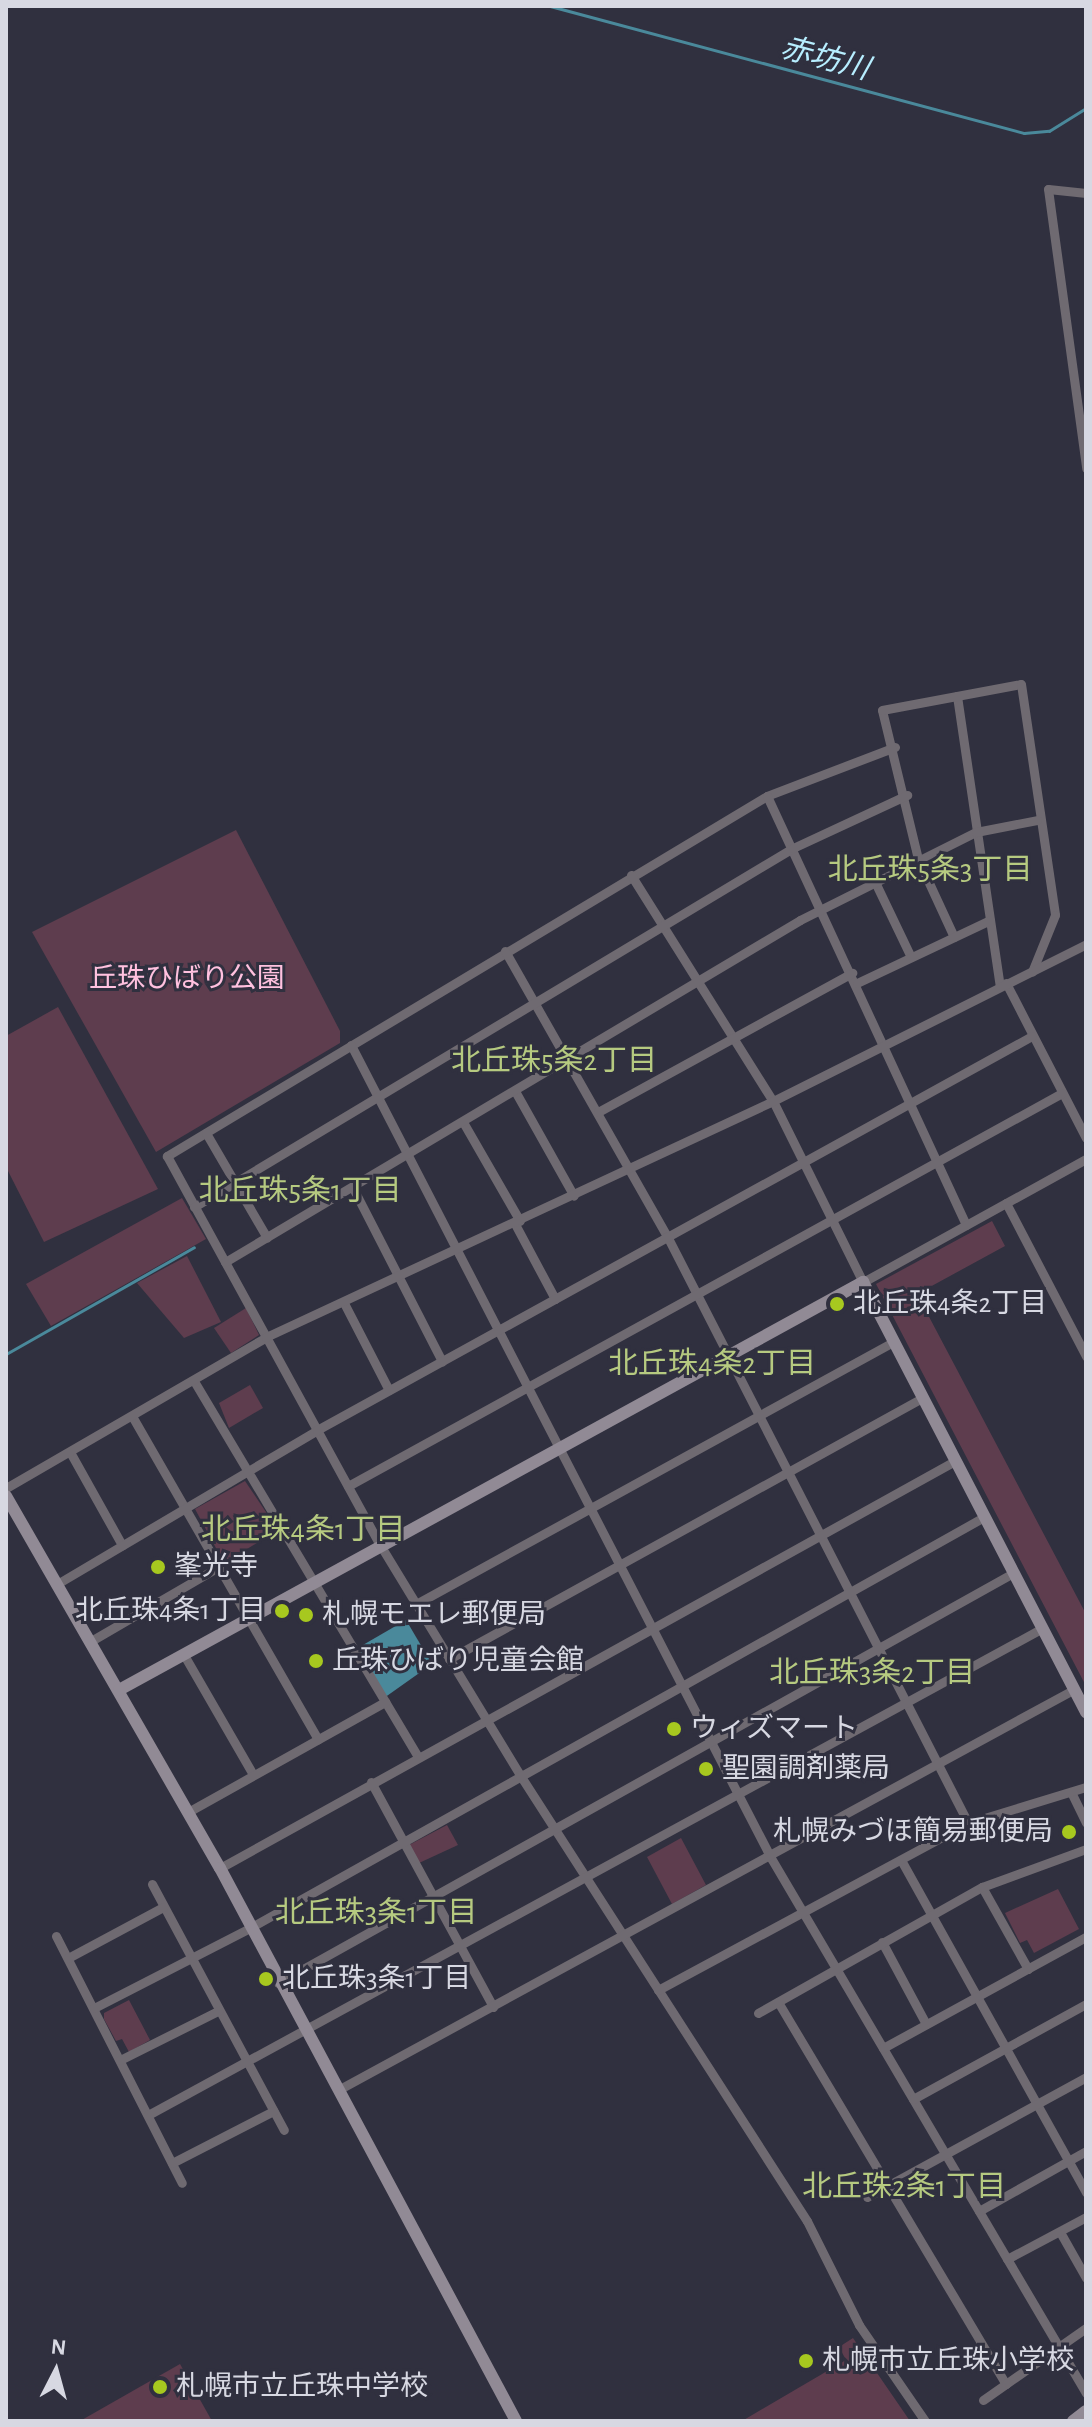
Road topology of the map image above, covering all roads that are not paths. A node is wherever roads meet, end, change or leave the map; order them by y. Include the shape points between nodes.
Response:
1 (1086, 193) edge
2 (1086, 468) edge
3 (957, 696) junction
4 (895, 747) junction
5 (907, 795) junction
6 (767, 796) junction
7 (1037, 820) junction
8 (976, 832) junction
9 (793, 848) junction
10 (918, 859) junction
11 (631, 875) junction
12 (875, 882) junction
13 (822, 909) junction
14 (990, 920) junction
15 (665, 929) junction
16 (954, 937) junction
17 (1086, 944) edge
18 (505, 951) junction
19 (911, 957) junction
20 (1032, 972) junction
21 (855, 978) junction
22 (700, 981) junction
23 (1003, 985) junction
24 (537, 1004) junction
25 (1032, 1036) junction
26 (734, 1039) junction
27 (351, 1045) junction
28 (887, 1045) junction
29 (568, 1060) junction
30 (515, 1091) junction
31 (1062, 1093) junction
32 (378, 1098) junction
33 (773, 1101) junction
34 (912, 1101) junction
35 (598, 1112) junction
36 (463, 1122) junction
37 (206, 1133) junction
38 (1086, 1138) edge
39 (409, 1156) junction
40 (1086, 1159) edge
41 (803, 1160) junction
42 (938, 1161) junction
43 (631, 1169) junction
44 (235, 1183) junction
45 (353, 1188) junction
46 (574, 1196) junction
47 (1006, 1203) junction
48 (194, 1207) junction
49 (832, 1218) junction
50 (518, 1223) junction
51 (966, 1225) junction
52 (667, 1236) junction
53 (267, 1238) junction
54 (458, 1251) junction
55 (225, 1262) junction
56 (400, 1278) junction
57 (863, 1282) junction
58 (697, 1294) junction
59 (555, 1299) junction
60 (344, 1303) junction
61 (498, 1330) junction
62 (266, 1337) junction
63 (893, 1342) junction
64 (728, 1356) junction
65 (1086, 1356) edge
66 (442, 1361) junction
67 (194, 1381) junction
68 (528, 1389) junction
69 (389, 1390) junction
70 (922, 1398) junction
71 (132, 1416) junction
72 (759, 1416) junction
73 (317, 1430) junction
74 (558, 1449) junction
75 (70, 1452) junction
76 (955, 1461) junction
77 (249, 1469) junction
78 (788, 1472) junction
79 (348, 1486) junction
80 (6, 1488) edge
81 (6, 1496) edge
82 (184, 1507) junction
83 (589, 1509) junction
84 (984, 1517) junction
85 (821, 1533) junction
86 (122, 1545) junction
87 (382, 1548) junction
88 (619, 1566) junction
89 (218, 1567) junction
90 (1013, 1573) junction
91 (57, 1584) junction
92 (317, 1584) junction
93 (850, 1590) junction
94 (416, 1604) junction
95 (251, 1621) junction
96 (650, 1627) junction
97 (1041, 1629) junction
98 (91, 1641) junction
99 (878, 1646) junction
100 (184, 1655) junction
101 (449, 1659) junction
102 (681, 1687) junction
103 (119, 1690) junction
104 (1073, 1690) junction
105 (385, 1702) junction
106 (909, 1702) junction
107 (1086, 1713) edge
108 (486, 1719) junction
109 (318, 1739) junction
110 (711, 1743) junction
111 (418, 1757) junction
112 (941, 1764) junction
113 (252, 1773) junction
114 (520, 1775) junction
115 (371, 1782) junction
116 (1086, 1787) edge
117 (1071, 1792) junction
118 (739, 1797) junction
119 (188, 1812) junction
120 (968, 1823) junction
121 (1086, 1823) edge
122 (554, 1829) junction
123 (402, 1842) junction
124 (1086, 1849) edge
125 (771, 1858) junction
126 (901, 1860) junction
127 (220, 1868) junction
128 (588, 1880) junction
129 (152, 1884) dead end
130 (982, 1887) junction
131 (432, 1897) junction
132 (163, 1907) junction
133 (804, 1913) junction
134 (930, 1916) junction
135 (248, 1929) junction
136 (56, 1936) dead end
137 (625, 1937) junction
138 (1086, 1937) edge
139 (882, 1942) junction
140 (459, 1948) junction
141 (68, 1958) junction
142 (190, 1959) junction
143 (836, 1967) junction
144 (1028, 1969) junction
145 (278, 1983) junction
146 (658, 1990) junction
147 (975, 1997) junction
148 (778, 2002) junction
149 (1086, 2004) edge
150 (493, 2007) junction
151 (94, 2008) junction
152 (218, 2011) junction
153 (758, 2013) dead end
154 (926, 2024) junction
155 (306, 2033) junction
156 (883, 2048) junction
157 (1004, 2049) junction
158 (120, 2060) junction
159 (247, 2064) junction
160 (1086, 2077) edge
161 (338, 2090) junction
162 (913, 2099) junction
163 (1036, 2104) junction
164 (273, 2111) junction
165 (148, 2115) junction
166 (284, 2130) dead end
167 (1086, 2151) edge
168 (945, 2153) junction
169 (1069, 2161) junction
170 (172, 2163) junction
171 (182, 2183) dead end
172 (889, 2184) junction
173 (1086, 2193) edge
174 (867, 2197) dead end
175 (979, 2211) junction
176 (1086, 2217) edge
177 (1060, 2232) junction
178 (1007, 2259) junction
179 (1086, 2278) edge
180 (1086, 2328) edge
181 (1059, 2347) junction
182 (1006, 2384) junction
183 (1086, 2393) edge
184 (983, 2400) dead end
185 (1086, 2411) edge
186 (516, 2421) edge
187 (925, 2421) edge
188 (1073, 2421) edge

1 - 2 street via 1048,189
3 - 4 street via 882,710
3 - 7 street via 1021,684
3 - 8 street
4 - 5 street
4 - 6 street
5 - 9 street
5 - 10 street
6 - 9 street
6 - 11 street
7 - 8 street
7 - 20 street via 1055,915
8 - 10 street
8 - 14 street
9 - 13 street
9 - 15 street
10 - 12 street
10 - 16 street
11 - 15 street
11 - 18 street
12 - 13 street
12 - 19 street
13 - 21 street
13 - 22 street
14 - 16 street
14 - 23 street
15 - 22 street
15 - 24 street
16 - 19 street
17 - 20 street
18 - 24 street
18 - 27 street
19 - 21 street
20 - 23 street
21 - 26 street
21 - 28 street
22 - 26 street
22 - 29 street
23 - 25 street
23 - 28 street
24 - 29 street
24 - 32 street
25 - 31 street
25 - 34 street
26 - 33 street
26 - 35 street
27 - 32 street
27 - 37 street
28 - 33 street
28 - 34 street
29 - 30 street
29 - 35 street
30 - 36 street
30 - 46 street
31 - 38 street
31 - 42 street
32 - 39 street
32 - 44 street
33 - 41 street
33 - 43 street
34 - 41 street
34 - 42 street
35 - 43 street
36 - 39 street
36 - 50 street
37 - 44 street
37 - 48 street via 167,1156
39 - 45 street
39 - 54 street
40 - 47 street
41 - 49 street
41 - 52 street
42 - 49 street
42 - 51 street
43 - 46 street
43 - 52 street
44 - 48 street
44 - 53 street
45 - 53 street
45 - 56 street
46 - 50 street
47 - 51 street
47 - 65 street
48 - 55 street
49 - 57 street
49 - 58 street
50 - 54 street
50 - 59 street
51 - 57 street
52 - 58 street
52 - 59 street
53 - 55 street
54 - 56 street
54 - 61 street
55 - 62 street
56 - 60 street
56 - 66 street
57 - 63 street
57 - 64 street
58 - 64 street
58 - 68 street
59 - 61 street
60 - 62 street
60 - 69 street
61 - 66 street
61 - 68 street
62 - 67 street
62 - 73 street
63 - 70 street
63 - 72 street
64 - 72 street
64 - 74 street
66 - 69 street
67 - 71 street
67 - 77 street
68 - 74 street
68 - 79 street
69 - 73 street
70 - 76 street
70 - 78 street
71 - 75 street
71 - 82 street
72 - 78 street
72 - 83 street
73 - 77 street
73 - 79 street
74 - 83 street
74 - 87 street
75 - 80 street
75 - 86 street
76 - 84 street
76 - 85 street
77 - 82 street
77 - 92 street
78 - 85 street
78 - 88 street
79 - 87 street
81 - 91 street
82 - 86 street
82 - 89 street
83 - 88 street
83 - 94 street
84 - 90 street
84 - 93 street
85 - 93 street
85 - 96 street
86 - 91 street
87 - 92 street
87 - 94 street
88 - 96 street
88 - 101 street
89 - 95 street
89 - 98 street
90 - 97 street
90 - 99 street
91 - 98 street
92 - 95 street
92 - 105 street
93 - 99 street
93 - 102 street
94 - 101 street
95 - 100 street
95 - 109 street
96 - 102 street
96 - 108 street
97 - 104 street
97 - 106 street
98 - 103 street
99 - 106 street
99 - 110 street
100 - 103 street
100 - 113 street
101 - 108 street
102 - 110 street
102 - 114 street
103 - 119 street
104 - 107 street
104 - 112 street
105 - 109 street
105 - 111 street
106 - 112 street
106 - 118 street
108 - 111 street
108 - 114 street
109 - 113 street
110 - 118 street
110 - 122 street
111 - 115 street
112 - 120 street
112 - 125 street
113 - 119 street
114 - 122 street
114 - 123 street
115 - 123 street
115 - 127 street
116 - 117 street
117 - 120 street
117 - 121 street
118 - 125 street
118 - 128 street
119 - 127 street
120 - 126 street
122 - 128 street
122 - 131 street
123 - 131 street
123 - 135 street
124 - 130 street
125 - 133 street
125 - 137 street
126 - 133 street
126 - 134 street
127 - 135 street
128 - 137 street
128 - 140 street
129 - 132 street
130 - 134 street
130 - 144 street
131 - 140 street
131 - 145 street
132 - 141 street
132 - 142 street
133 - 143 street
133 - 146 street
134 - 139 street
134 - 147 street
135 - 142 street
135 - 145 street
136 - 141 street
137 - 146 street
137 - 150 street
138 - 144 street
139 - 143 street
139 - 154 street
140 - 150 street
140 - 155 street
141 - 151 street
142 - 151 street
142 - 152 street
143 - 148 street
143 - 156 street
144 - 147 street
145 - 155 street
146 - 187 street via 807,2221 859,2325
147 - 154 street
147 - 157 street
148 - 153 street
148 - 172 street
149 - 157 street
150 - 161 street
151 - 158 street
152 - 158 street
152 - 159 street
154 - 156 street
155 - 159 street
155 - 161 street
156 - 162 street
157 - 162 street
157 - 163 street
158 - 165 street
159 - 164 street
159 - 165 street
160 - 163 street
161 - 186 street
162 - 168 street
163 - 168 street
163 - 169 street
164 - 166 street
164 - 170 street
165 - 170 street
167 - 169 street
168 - 172 street
168 - 175 street
169 - 173 street
169 - 175 street
170 - 171 street
172 - 174 street
172 - 182 street
175 - 178 street
176 - 177 street
177 - 178 street
177 - 179 street
178 - 181 street
180 - 181 street
181 - 182 street
181 - 183 street
182 - 184 street
185 - 188 street

